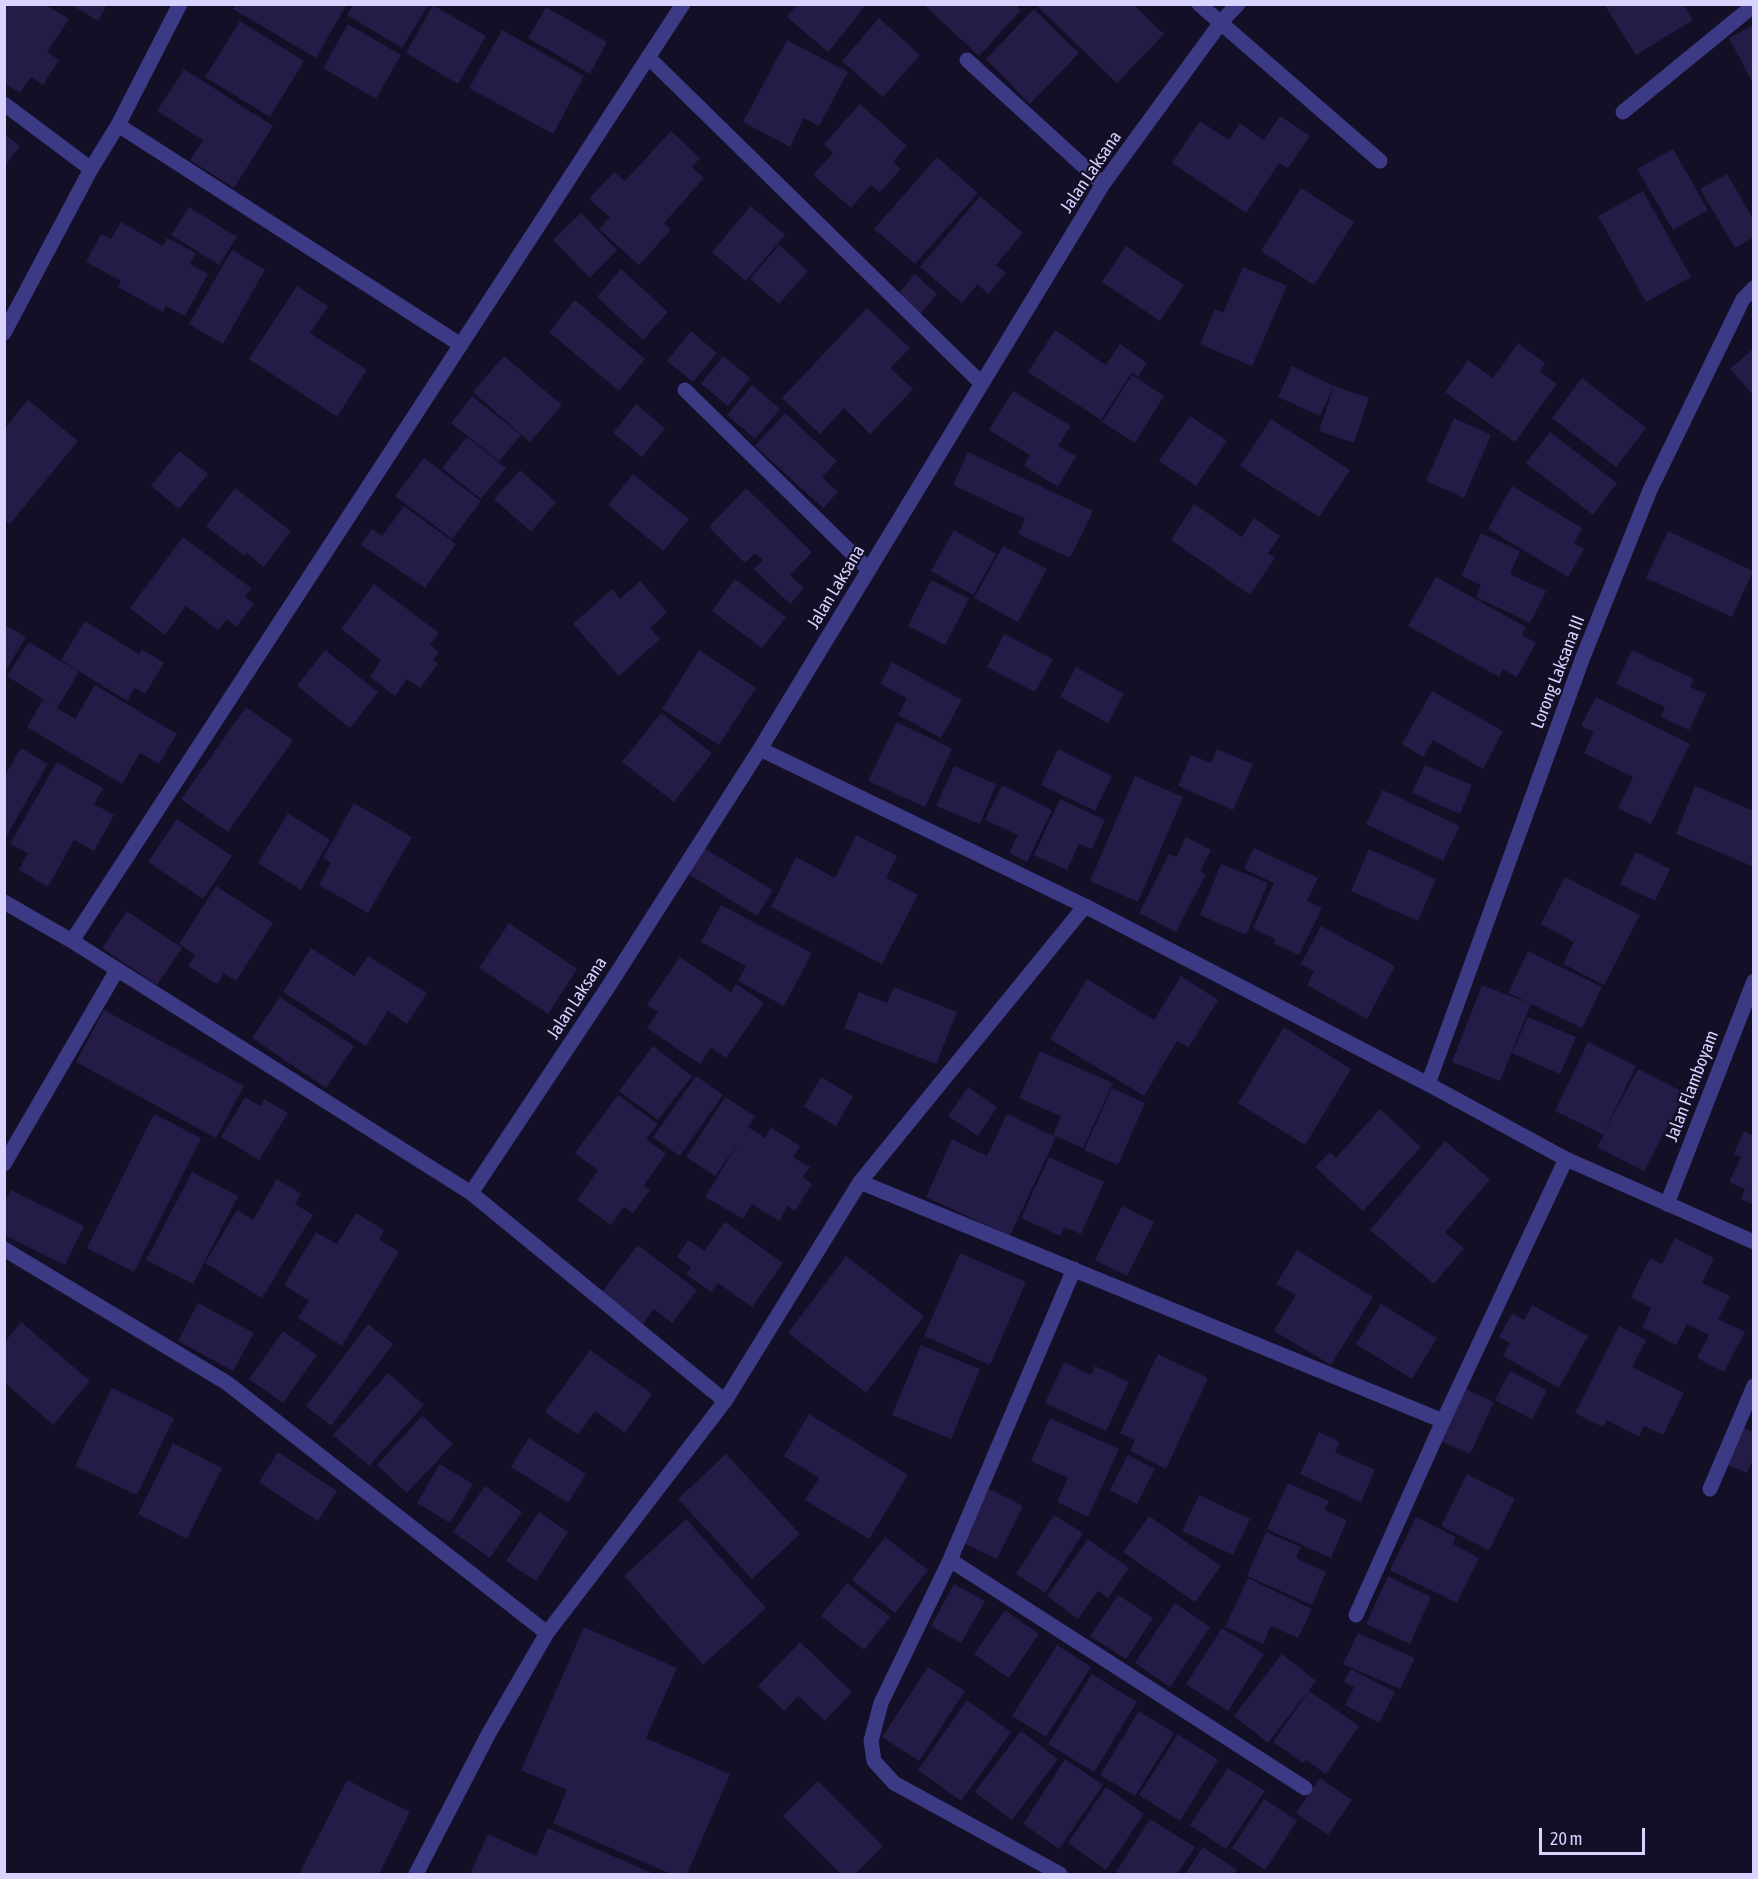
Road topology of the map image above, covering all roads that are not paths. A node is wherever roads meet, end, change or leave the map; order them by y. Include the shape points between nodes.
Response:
1 (180, 4) edge
2 (683, 4) edge
3 (1200, 4) edge
4 (1238, 4) edge
5 (1754, 5) edge
6 (1222, 21) junction
7 (648, 57) junction
8 (967, 60) dead end
9 (4, 104) edge
10 (1623, 112) dead end
11 (118, 125) junction
12 (1380, 161) dead end
13 (91, 169) junction
14 (1103, 184) junction
15 (1754, 288) edge
16 (4, 333) edge
17 (461, 345) junction
18 (982, 384) junction
19 (685, 390) dead end
20 (869, 570) junction
21 (760, 749) junction
22 (4, 902) edge
23 (1084, 906) junction
24 (72, 941) junction
25 (117, 970) junction
26 (1754, 981) edge
27 (1428, 1084) junction
28 (1566, 1159) junction
29 (4, 1164) edge
30 (860, 1182) junction
31 (471, 1193) junction
32 (1667, 1204) junction
33 (1754, 1242) edge
34 (4, 1249) edge
35 (1074, 1269) junction
36 (1754, 1386) edge
37 (725, 1401) junction
38 (1443, 1421) junction
39 (1710, 1489) dead end
40 (950, 1560) junction
41 (1356, 1615) dead end
42 (547, 1633) junction
43 (1305, 1788) dead end
44 (416, 1875) edge
45 (1060, 1875) edge

1 - 11 street
2 - 7 street
3 - 6 street
4 - 6 street, Jalan Laksana
5 - 10 street
6 - 12 street
6 - 14 street, Jalan Laksana
7 - 17 street
7 - 18 street
8 - 14 street
9 - 13 street
11 - 13 street
11 - 17 street
13 - 16 street
14 - 18 street, Jalan Laksana
15 - 27 street, Lorong Laksana III via 1743,299 1650,490 1583,657
17 - 24 street
18 - 20 street, Jalan Laksana
19 - 20 street
20 - 21 street, Jalan Laksana
21 - 23 street
21 - 31 street, Jalan Laksana
22 - 24 street
23 - 27 street
23 - 30 street
24 - 25 street
25 - 29 street
25 - 31 street
26 - 32 street, Jalan Flamboyam
27 - 28 street
28 - 32 street
28 - 38 street
30 - 35 street
30 - 37 street
31 - 37 street
32 - 33 street
34 - 42 street via 228,1383
35 - 38 street
35 - 40 street
36 - 39 street
37 - 42 street
38 - 41 street
40 - 43 street
40 - 45 street via 881,1703 870,1741 874,1761 894,1783
42 - 44 street via 489,1733

